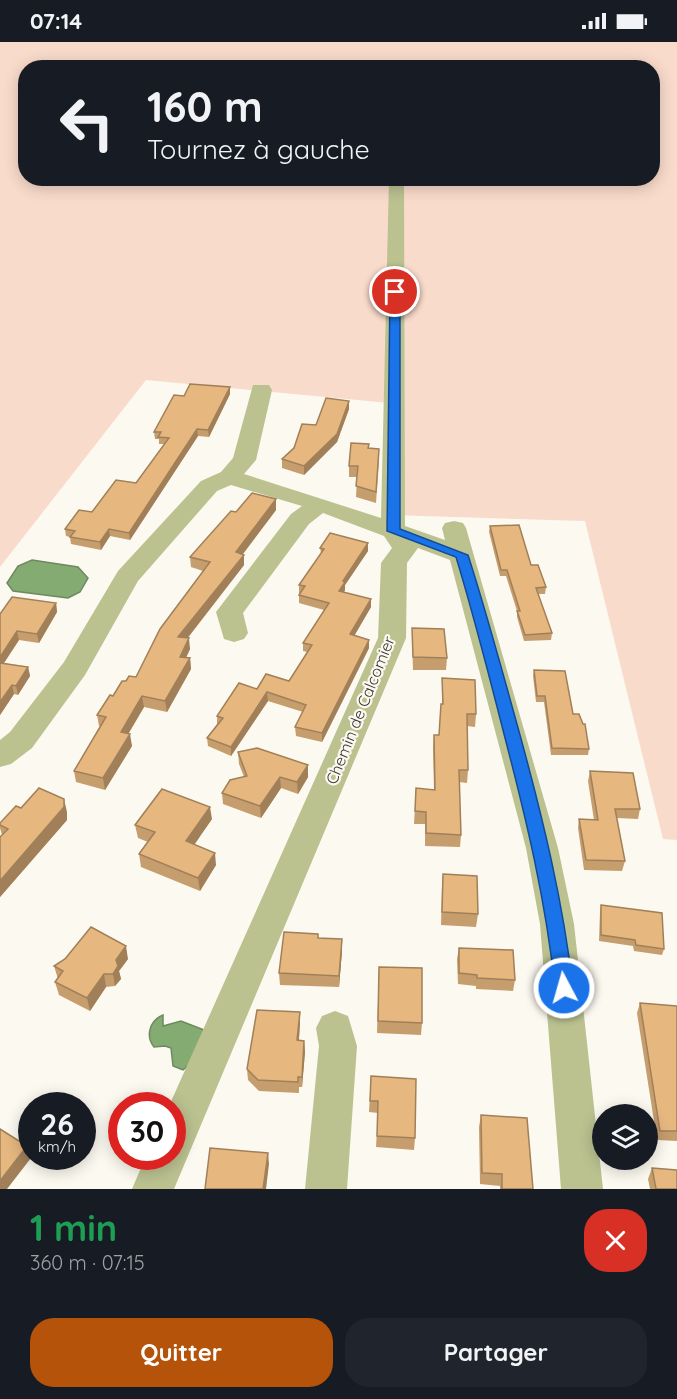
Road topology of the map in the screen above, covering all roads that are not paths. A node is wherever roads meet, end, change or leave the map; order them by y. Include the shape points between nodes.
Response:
1 (396, 186) edge
2 (261, 390) dead end
3 (229, 477) junction
4 (320, 504) junction
5 (393, 531) junction
6 (234, 633) dead end
7 (0, 756) edge
8 (335, 1028) dead end
9 (186, 1112) edge
10 (161, 1170) edge
11 (153, 1189) edge
12 (326, 1189) edge
13 (582, 1189) edge

1 - 5 street, Chemin de Calcomier
2 - 3 street via 244,460
3 - 4 street
3 - 7 street via 209,486 127,577 75,668 21,740
4 - 5 street
4 - 6 street via 300,519 229,612
5 - 9 street, Chemin de Calcomier via 405,548 394,562 392,638
5 - 13 street via 458,542 479,612 542,848 557,924
8 - 12 street via 339,1046
10 - 11 street

